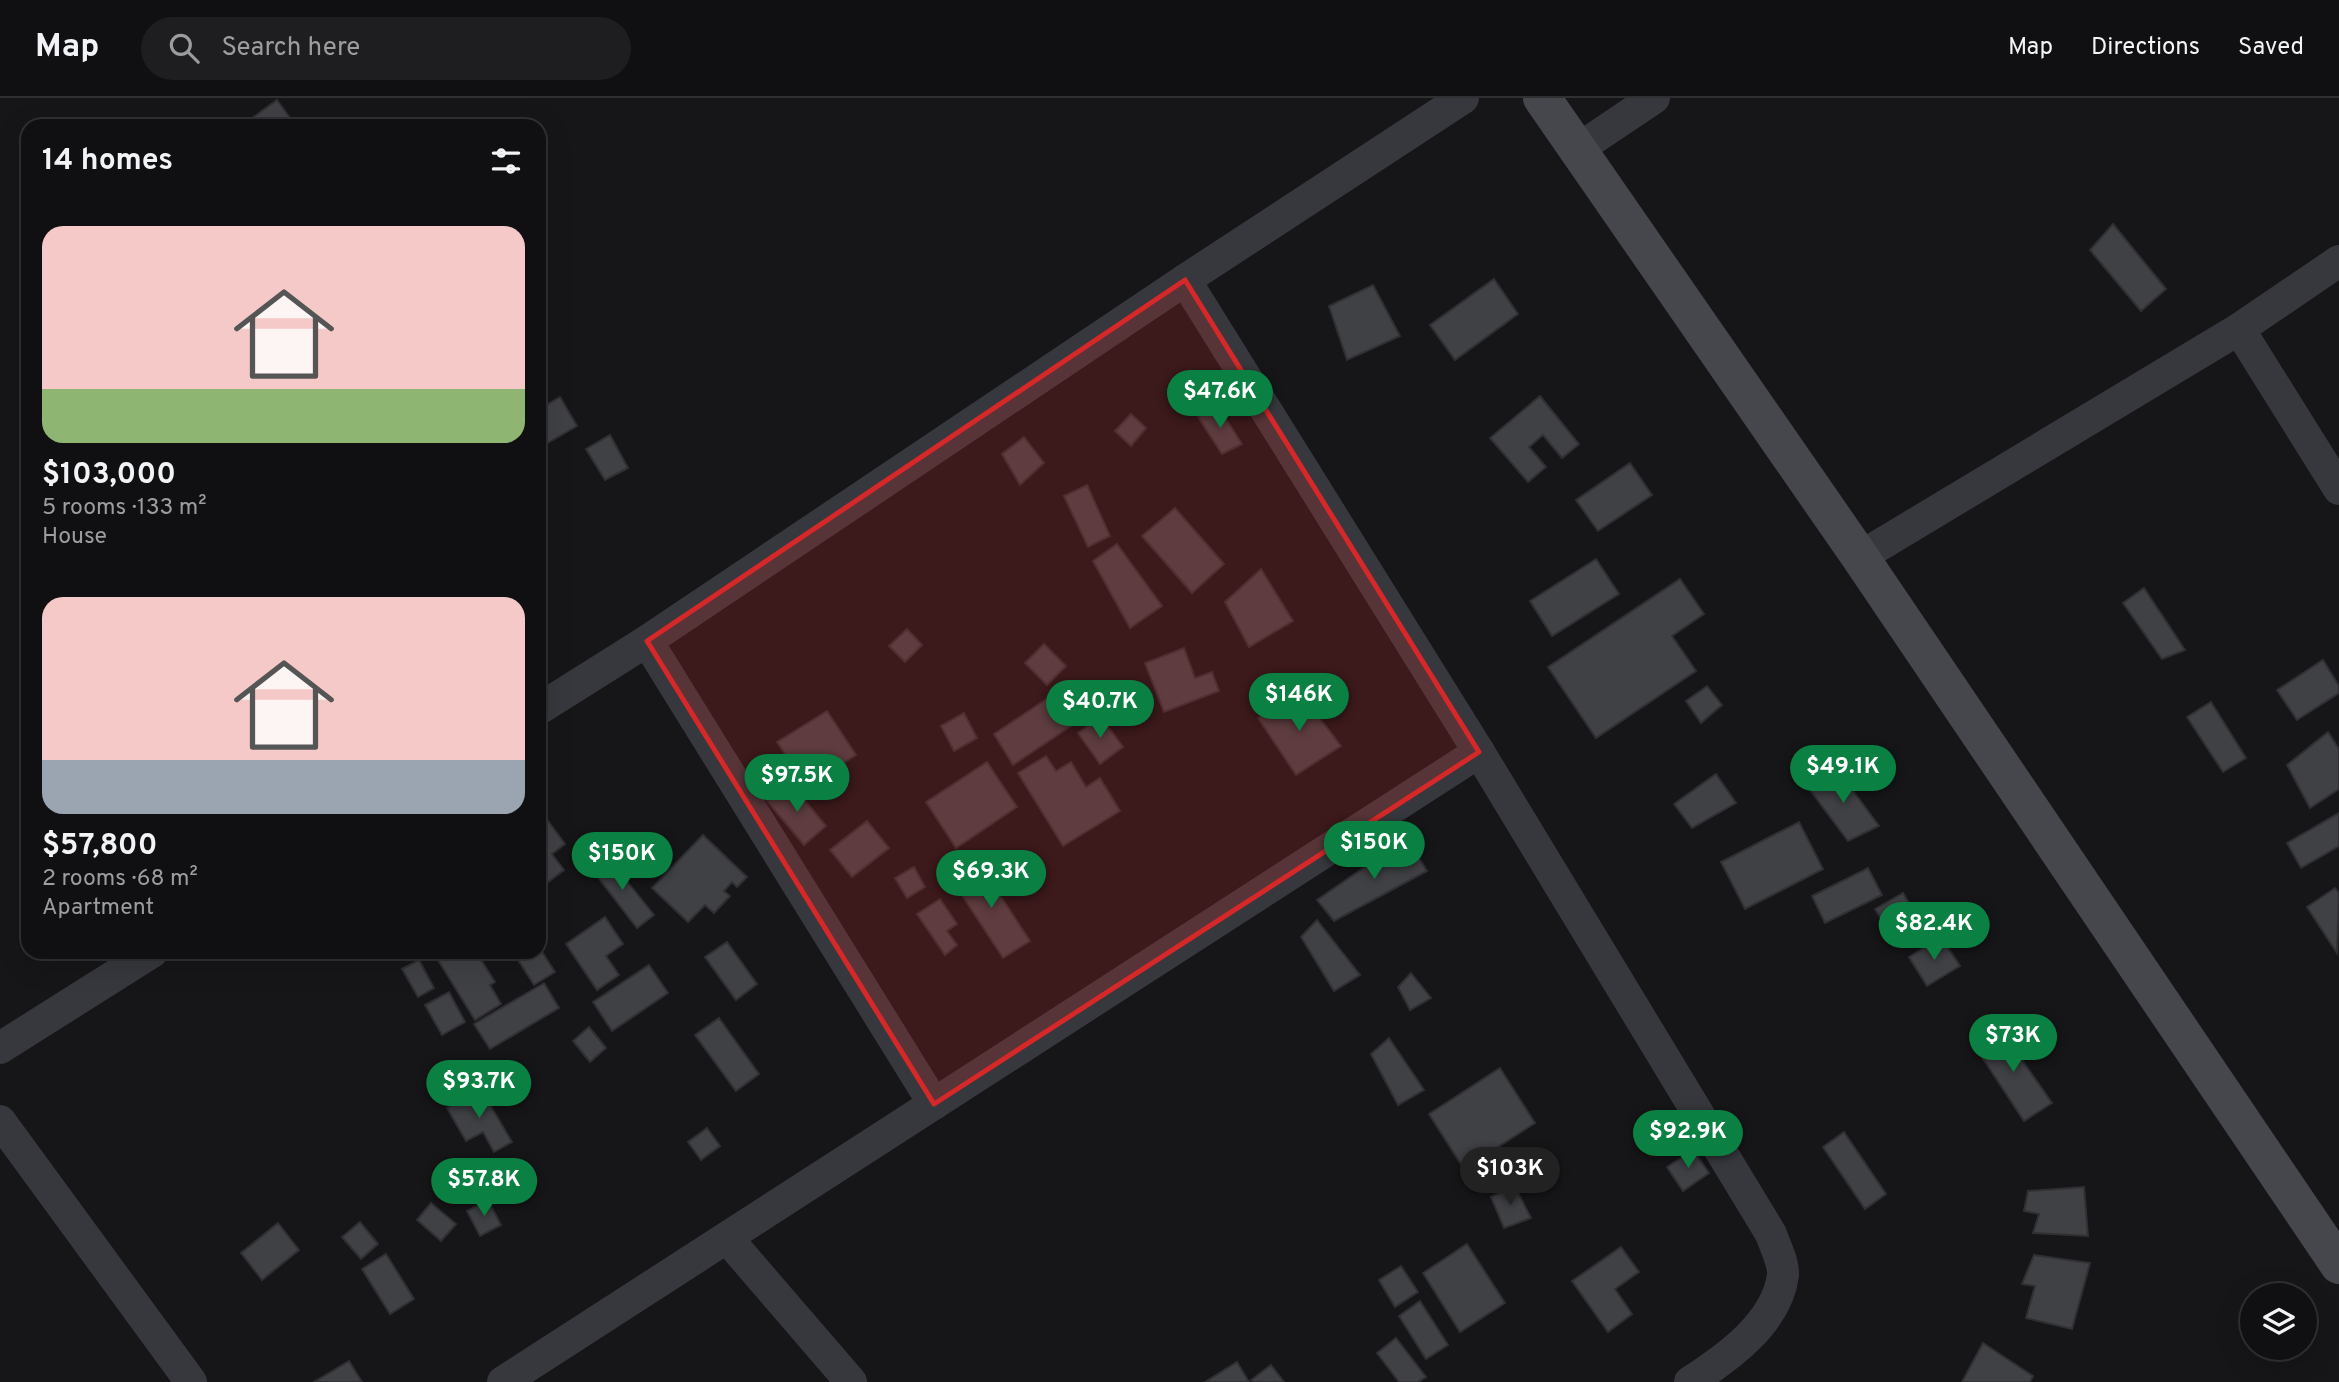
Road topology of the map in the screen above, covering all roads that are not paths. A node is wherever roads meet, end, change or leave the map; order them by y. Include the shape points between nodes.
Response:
1 (1463, 98) edge
2 (1542, 98) edge
3 (1654, 98) edge
4 (1578, 149) junction
5 (2339, 261) edge
6 (1185, 280) junction
7 (2239, 329) junction
8 (2339, 489) edge
9 (1860, 556) junction
10 (647, 641) junction
11 (546, 705) edge
12 (1479, 752) junction
13 (141, 959) edge
14 (0, 1048) edge
15 (934, 1104) junction
16 (0, 1121) edge
17 (727, 1238) junction
18 (2337, 1261) edge
19 (191, 1382) edge
20 (503, 1382) edge
21 (851, 1382) edge
22 (1690, 1382) edge

1 - 6 street
2 - 4 street
3 - 4 street
4 - 9 street
5 - 7 street
6 - 10 street
6 - 12 street
7 - 8 street
7 - 9 street
9 - 18 street
10 - 11 street
10 - 15 street
12 - 15 street
12 - 22 street via 1772,1234 1783,1273 1774,1305 1739,1348
13 - 14 street
15 - 17 street
16 - 19 street
17 - 20 street
17 - 21 street

